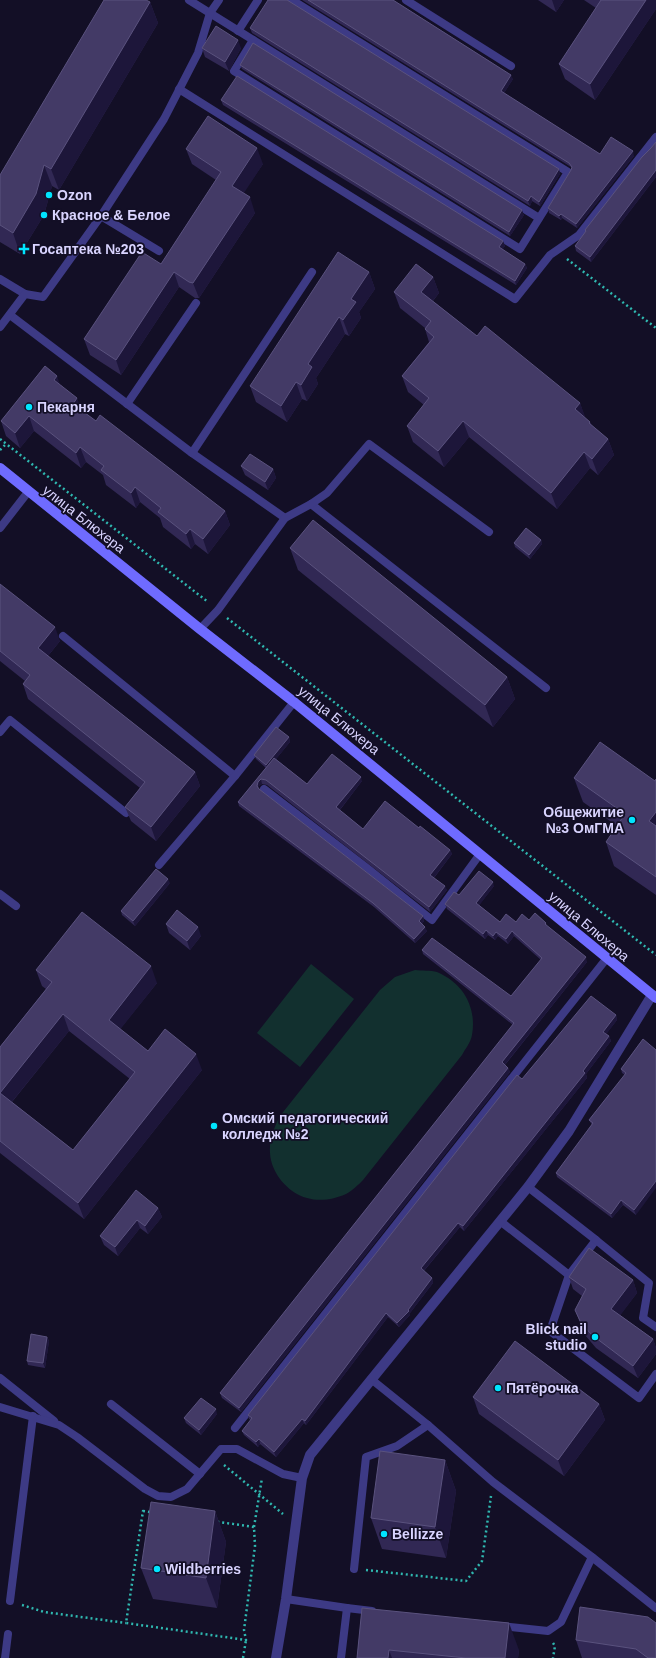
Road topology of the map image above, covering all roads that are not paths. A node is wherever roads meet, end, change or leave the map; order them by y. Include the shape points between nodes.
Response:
1 (189, 0) edge
2 (219, 0) edge
3 (258, 0) edge
4 (292, 0) edge
5 (406, 0) edge
6 (210, 13) junction
7 (238, 31) junction
8 (253, 40) junction
9 (511, 66) dead end
10 (179, 89) junction
11 (656, 137) edge
12 (101, 216) junction
13 (539, 218) junction
14 (160, 251) dead end
15 (312, 272) dead end
16 (0, 279) edge
17 (25, 294) junction
18 (196, 303) dead end
19 (10, 315) junction
20 (0, 327) edge
21 (127, 404) junction
22 (192, 453) junction
23 (0, 468) edge
24 (28, 492) junction
25 (311, 504) junction
26 (285, 518) junction
27 (0, 528) edge
28 (489, 532) dead end
29 (200, 629) junction
30 (62, 636) dead end
31 (546, 688) dead end
32 (294, 702) junction
33 (0, 732) edge
34 (235, 776) junction
35 (264, 789) dead end
36 (126, 813) edge
37 (480, 854) junction
38 (159, 865) dead end
39 (0, 894) edge
40 (16, 906) dead end
41 (607, 958) junction
42 (654, 997) edge
43 (528, 1188) junction
44 (500, 1221) junction
45 (596, 1240) junction
46 (569, 1275) junction
47 (656, 1327) edge
48 (656, 1374) edge
49 (0, 1378) edge
50 (371, 1379) junction
51 (111, 1404) dead end
52 (0, 1407) edge
53 (33, 1416) junction
54 (59, 1425) junction
55 (428, 1425) junction
56 (235, 1428) dead end
57 (200, 1474) junction
58 (302, 1478) junction
59 (592, 1557) junction
60 (354, 1569) road end
61 (286, 1599) junction
62 (10, 1601) road end
63 (347, 1608) junction
64 (656, 1608) edge
65 (378, 1612) edge
66 (494, 1625) edge
67 (8, 1634) dead end
68 (5, 1658) edge
69 (276, 1658) edge
70 (341, 1658) edge

1 - 6 lane
2 - 6 lane
3 - 7 lane
4 - 13 lane via 568,172
5 - 9 lane
6 - 7 lane
6 - 10 lane via 198,53
7 - 8 lane
8 - 13 lane
8 - 13 lane via 234,71 274,96 520,249
10 - 11 lane via 515,299 550,255 579,235
10 - 12 lane via 164,118
12 - 14 lane
12 - 17 lane via 43,297
15 - 22 lane
16 - 17 lane
17 - 19 lane
18 - 21 lane
19 - 20 lane
19 - 21 lane
21 - 22 lane
22 - 26 lane
23 - 24 street, улица Блюхера
24 - 27 lane
24 - 29 street, улица Блюхера
25 - 26 lane
25 - 28 lane via 327,493 369,444
25 - 31 lane
26 - 29 lane via 218,610
29 - 32 street, улица Блюхера
30 - 34 lane
32 - 34 lane
32 - 37 street, улица Блюхера
33 - 36 lane via 10,720
34 - 38 lane
35 - 37 lane via 432,920
37 - 41 street, улица Блюхера
39 - 40 lane
41 - 42 street, улица Блюхера
41 - 56 lane
42 - 43 street via 568,1131
43 - 44 street
43 - 45 lane
44 - 46 lane
44 - 50 street
45 - 46 lane
45 - 47 lane via 649,1283 643,1318
46 - 48 lane via 550,1331 639,1398
49 - 54 lane
50 - 55 lane
50 - 58 street via 310,1455
51 - 57 lane
52 - 53 lane
53 - 54 lane
53 - 62 lane
54 - 57 lane via 158,1496 171,1497 187,1489
55 - 59 lane via 493,1482
55 - 60 lane via 397,1446 366,1457
57 - 58 lane via 221,1449 237,1449 283,1474
58 - 61 street
59 - 64 lane
59 - 66 lane via 561,1622 548,1631
61 - 63 lane
61 - 69 street
63 - 65 lane
63 - 70 lane
67 - 68 lane

